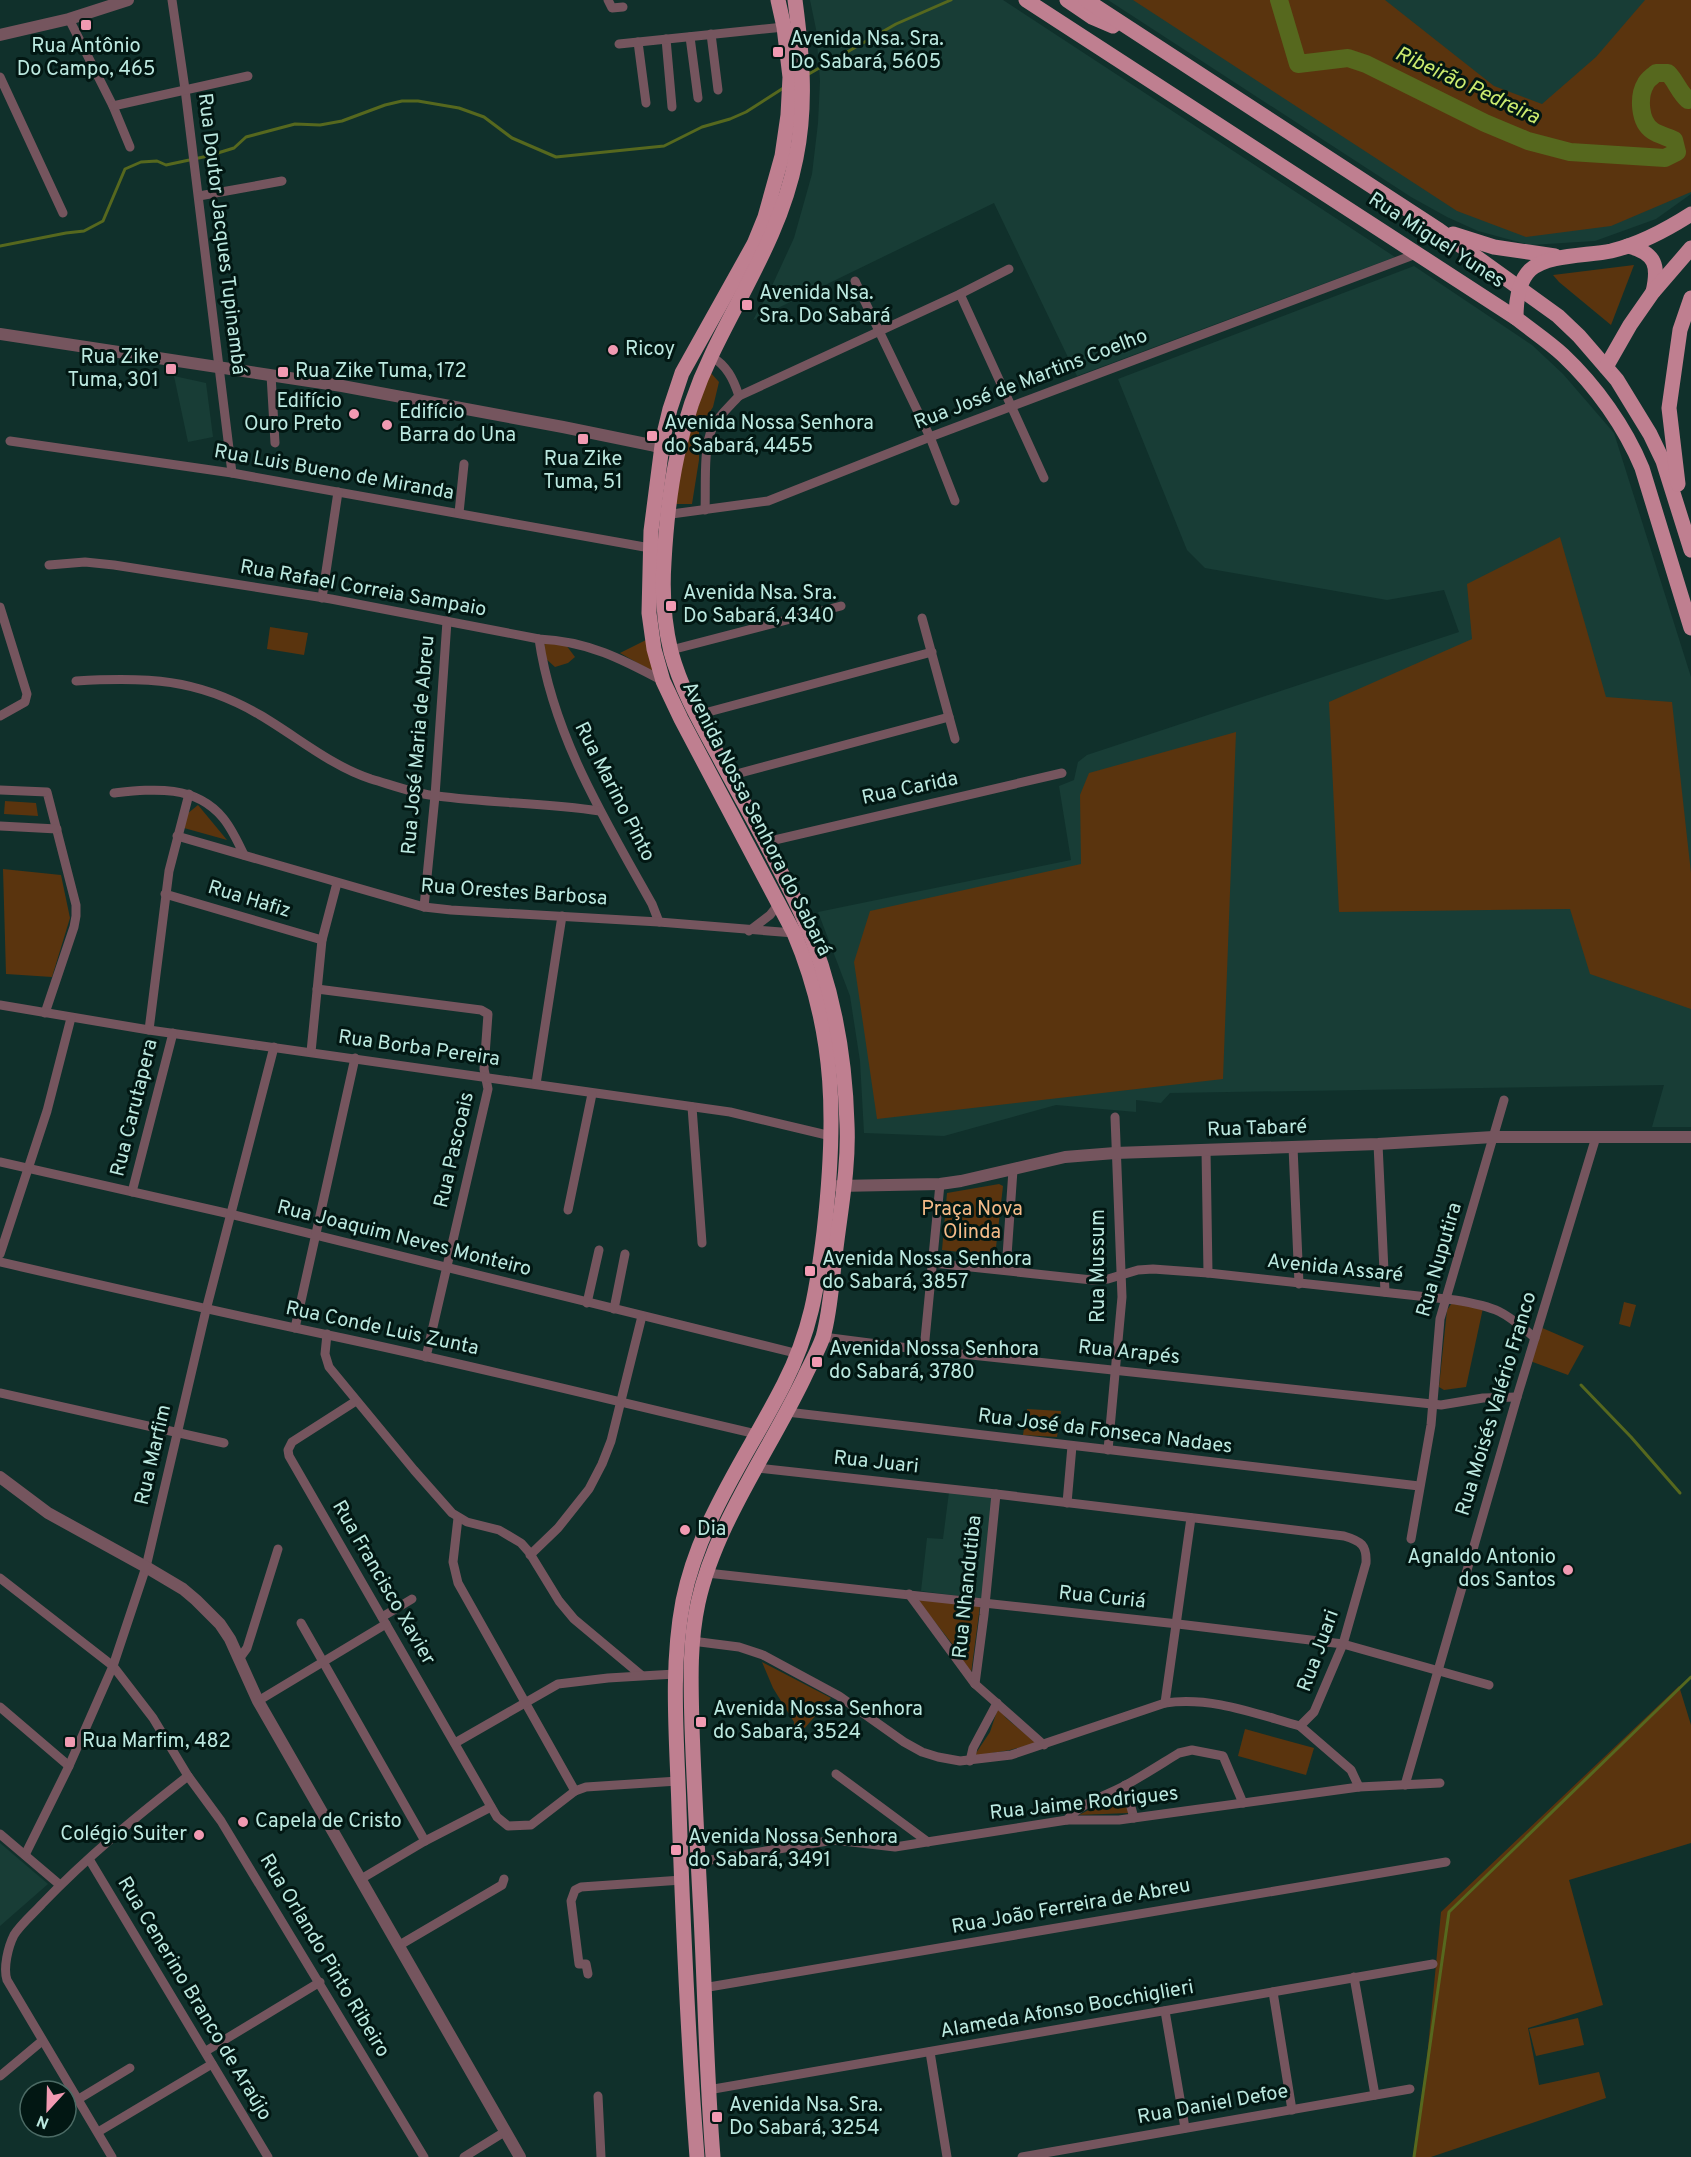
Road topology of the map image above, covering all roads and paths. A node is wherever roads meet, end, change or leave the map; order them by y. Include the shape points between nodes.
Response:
1 (128, 0) edge
2 (172, 0) edge
3 (608, 0) edge
4 (778, 0) edge
5 (795, 0) edge
6 (1026, 0) edge
7 (1067, 0) edge
8 (1086, 0) edge
9 (105, 3) edge
10 (1043, 5) edge
11 (623, 7) dead end
12 (69, 19) junction
13 (784, 27) junction
14 (711, 34) junction
15 (1139, 34) junction
16 (0, 35) edge
17 (690, 37) junction
18 (666, 39) junction
19 (638, 42) junction
20 (619, 44) dead end
21 (248, 76) dead end
22 (0, 77) edge
23 (185, 89) junction
24 (718, 90) dead end
25 (698, 98) dead end
26 (646, 103) dead end
27 (113, 106) junction
28 (672, 107) dead end
29 (130, 147) dead end
30 (282, 181) dead end
31 (199, 196) junction
32 (63, 213) dead end
33 (1691, 214) edge
34 (1439, 230) junction
35 (1628, 246) junction
36 (1691, 248) edge
37 (1416, 254) junction
38 (1567, 258) junction
39 (1009, 269) dead end
40 (855, 281) dead end
41 (1520, 288) junction
42 (1653, 292) junction
43 (960, 294) junction
44 (1691, 298) edge
45 (1516, 318) junction
46 (880, 330) junction
47 (0, 334) edge
48 (1563, 355) junction
49 (711, 356) junction
50 (219, 367) junction
51 (1606, 367) junction
52 (271, 375) junction
53 (739, 396) junction
54 (1012, 407) junction
55 (930, 437) junction
56 (10, 441) dead end
57 (275, 443) dead end
58 (661, 448) junction
59 (676, 453) junction
60 (464, 464) dead end
61 (232, 473) junction
62 (1044, 478) dead end
63 (338, 492) junction
64 (955, 501) dead end
65 (705, 510) junction
66 (459, 513) junction
67 (661, 515) junction
68 (1685, 531) junction
69 (650, 548) junction
70 (1691, 550) edge
71 (49, 565) dead end
72 (322, 598) junction
73 (841, 606) dead end
74 (0, 607) edge
75 (921, 618) dead end
76 (447, 621) junction
77 (1691, 628) edge
78 (539, 639) junction
79 (671, 650) junction
80 (932, 652) junction
81 (76, 681) dead end
82 (663, 681) junction
83 (697, 715) junction
84 (0, 716) edge
85 (950, 717) junction
86 (955, 739) dead end
87 (1062, 773) dead end
88 (729, 776) junction
89 (0, 790) edge
90 (114, 793) dead end
91 (189, 794) junction
92 (435, 796) junction
93 (600, 811) junction
94 (0, 826) edge
95 (57, 829) junction
96 (177, 836) junction
97 (766, 842) junction
98 (244, 855) junction
99 (337, 883) junction
100 (165, 894) junction
101 (778, 905) junction
102 (424, 907) junction
103 (562, 916) junction
104 (659, 922) junction
105 (749, 931) junction
106 (794, 933) junction
107 (322, 940) junction
108 (317, 989) junction
109 (0, 1005) edge
110 (45, 1013) junction
111 (71, 1018) junction
112 (149, 1030) junction
113 (173, 1033) junction
114 (274, 1047) junction
115 (310, 1052) junction
116 (355, 1058) junction
117 (486, 1076) junction
118 (536, 1084) junction
119 (592, 1094) junction
120 (1504, 1100) dead end
121 (692, 1107) junction
122 (1114, 1117) dead end
123 (831, 1136) junction
124 (1493, 1137) junction
125 (1596, 1137) junction
126 (1691, 1137) edge
127 (1378, 1144) junction
128 (1293, 1147) junction
129 (1206, 1150) junction
130 (1115, 1154) junction
131 (0, 1162) edge
132 (27, 1169) junction
133 (1013, 1170) junction
134 (940, 1184) junction
135 (844, 1185) junction
136 (828, 1186) junction
137 (132, 1192) junction
138 (568, 1210) dead end
139 (230, 1214) junction
140 (316, 1235) junction
141 (702, 1243) dead end
142 (599, 1250) dead end
143 (0, 1254) edge
144 (625, 1254) dead end
145 (0, 1262) edge
146 (933, 1263) junction
147 (446, 1267) junction
148 (1006, 1270) junction
149 (1208, 1273) junction
150 (1120, 1274) junction
151 (1299, 1284) junction
152 (1385, 1293) junction
153 (1445, 1299) junction
154 (587, 1303) junction
155 (614, 1309) junction
156 (206, 1310) junction
157 (642, 1316) junction
158 (295, 1328) junction
159 (327, 1335) junction
160 (823, 1338) junction
161 (1535, 1338) junction
162 (924, 1350) junction
163 (799, 1354) junction
164 (426, 1357) junction
165 (1114, 1369) junction
166 (0, 1393) edge
167 (1517, 1396) junction
168 (357, 1401) junction
169 (620, 1403) junction
170 (1432, 1404) junction
171 (787, 1412) junction
172 (177, 1434) junction
173 (756, 1434) junction
174 (224, 1443) dead end
175 (1072, 1446) junction
176 (1108, 1450) junction
177 (757, 1468) junction
178 (0, 1477) edge
179 (1419, 1486) junction
180 (996, 1494) junction
181 (1066, 1503) junction
182 (458, 1518) junction
183 (1191, 1518) junction
184 (1411, 1539) dead end
185 (278, 1549) dead end
186 (530, 1555) junction
187 (146, 1567) junction
188 (707, 1573) junction
189 (0, 1578) edge
190 (909, 1594) junction
191 (412, 1599) dead end
192 (985, 1603) junction
193 (384, 1621) junction
194 (301, 1623) dead end
195 (1178, 1624) junction
196 (692, 1641) junction
197 (1343, 1644) junction
198 (239, 1659) junction
199 (322, 1663) junction
200 (113, 1666) junction
201 (1439, 1671) junction
202 (675, 1674) junction
203 (641, 1675) junction
204 (975, 1684) junction
205 (1489, 1685) dead end
206 (258, 1701) junction
207 (526, 1702) junction
208 (997, 1703) junction
209 (1165, 1703) junction
210 (0, 1707) edge
211 (1300, 1726) junction
212 (685, 1741) junction
213 (455, 1743) junction
214 (1044, 1745) junction
215 (970, 1761) junction
216 (69, 1766) junction
217 (836, 1774) dead end
218 (188, 1776) junction
219 (678, 1781) junction
220 (1440, 1784) dead end
221 (1125, 1785) junction
222 (1404, 1785) junction
223 (1359, 1787) junction
224 (575, 1791) junction
225 (1243, 1803) junction
226 (491, 1807) junction
227 (1134, 1818) junction
228 (1067, 1820) junction
229 (0, 1834) edge
230 (425, 1841) junction
231 (928, 1842) junction
232 (25, 1856) junction
233 (89, 1859) junction
234 (698, 1862) junction
235 (1446, 1862) dead end
236 (504, 1879) dead end
237 (361, 1880) junction
238 (682, 1880) junction
239 (60, 1885) junction
240 (398, 1946) junction
241 (1433, 1964) dead end
242 (587, 1969) dead end
243 (1354, 1977) junction
244 (320, 1982) junction
245 (703, 1988) junction
246 (1273, 1992) junction
247 (1165, 2011) junction
248 (698, 2034) junction
249 (42, 2041) junction
250 (206, 2051) junction
251 (930, 2052) junction
252 (212, 2064) junction
253 (130, 2068) dead end
254 (0, 2076) edge
255 (65, 2079) edge
256 (1410, 2089) dead end
257 (708, 2090) junction
258 (1375, 2095) junction
259 (598, 2096) dead end
260 (78, 2099) edge
261 (78, 2102) edge
262 (1292, 2110) junction
263 (1185, 2128) junction
264 (506, 2131) junction
265 (98, 2132) junction
266 (112, 2157) edge
267 (268, 2157) edge
268 (424, 2157) edge
269 (464, 2157) edge
270 (520, 2157) edge
271 (601, 2157) edge
272 (697, 2157) edge
273 (713, 2157) edge
274 (947, 2157) edge
275 (1022, 2157) edge

1 - 9 street
2 - 23 street, Rua Doutor Jacques Tupinambá
3 - 11 street via 612,8
4 - 13 main road, Avenida Nossa Senhora do Sabará
5 - 49 main road, Avenida Nossa Senhora do Sabará via 803,63 796,161 774,230
6 - 10 main road, Rua Miguel Yunes
7 - 15 main road via 1100,21
8 - 15 main road, Rua Miguel Yunes
9 - 12 street
10 - 37 main road, Rua Miguel Yunes
12 - 16 street
12 - 27 street
13 - 14 street
13 - 58 main road, Avenida Nossa Senhora do Sabará via 790,77 788,115 775,184 754,244 682,373
14 - 17 street
14 - 24 street
15 - 34 main road, Rua Miguel Yunes
17 - 18 street
17 - 25 street
18 - 19 street
18 - 28 street
19 - 20 street
19 - 26 street
21 - 23 street
22 - 32 street
23 - 27 street
23 - 31 street, Rua Doutor Jacques Tupinambá
27 - 29 street
30 - 31 street
31 - 50 street, Rua Doutor Jacques Tupinambá
33 - 35 main road
34 - 38 main road via 1494,247
34 - 41 main road, Rua Miguel Yunes
35 - 38 main road
35 - 42 main road via 1645,251 1652,259 1657,276
36 - 42 main road
37 - 45 main road, Rua Miguel Yunes
37 - 54 street, Rua José de Martins Coelho
38 - 41 main road via 1542,262 1529,271
39 - 43 street
40 - 46 street
41 - 45 main road
41 - 51 main road, Rua Miguel Yunes via 1558,316
42 - 51 main road
43 - 46 street
43 - 54 street
44 - 68 main road via 1680,330 1669,408
45 - 48 main road, Rua Miguel Yunes
46 - 53 street
46 - 55 street
47 - 50 street
48 - 51 main road via 1590,369
48 - 77 main road, Rua Miguel Yunes via 1598,394 1633,447
49 - 53 street via 732,376
49 - 59 main road, Avenida Nossa Senhora do Sabará via 687,413
50 - 52 street
50 - 61 street, Rua Doutor Jacques Tupinambá
51 - 68 main road, Rua Miguel Yunes via 1650,434 1663,461
52 - 57 street
52 - 58 street
53 - 65 street via 718,419 708,442
54 - 55 street, Rua José de Martins Coelho
54 - 62 street
55 - 64 street
55 - 65 street, Rua José de Martins Coelho via 768,501
56 - 61 street, Rua Luis Bueno de Miranda
58 - 59 street
58 - 67 main road, Avenida Nossa Senhora do Sabará
59 - 67 main road, Avenida Nossa Senhora do Sabará
60 - 66 street
61 - 63 street, Rua Luis Bueno de Miranda
63 - 66 street, Rua Luis Bueno de Miranda
63 - 72 street
65 - 67 street, Rua José de Martins Coelho
66 - 69 street, Rua Luis Bueno de Miranda
67 - 69 main road, Avenida Nossa Senhora do Sabará
67 - 79 main road, Avenida Nossa Senhora do Sabará via 665,618
68 - 70 main road, Rua Miguel Yunes
69 - 82 main road, Avenida Nossa Senhora do Sabará via 649,613
71 - 72 street, Rua Rafael Correia Sampaio via 114,565
72 - 76 street, Rua Rafael Correia Sampaio
73 - 79 street
74 - 84 street via 27,694 21,705
75 - 80 street
76 - 78 street, Rua Rafael Correia Sampaio
76 - 92 street, Rua José Maria de Abreu
78 - 82 street, Rua Rafael Correia Sampaio via 595,648
78 - 93 street, Rua Marino Pinto via 558,720
79 - 83 main road, Avenida Nossa Senhora do Sabará
80 - 83 street
80 - 85 street
81 - 92 street via 127,678 201,688 232,699 344,768
82 - 101 main road, Avenida Nossa Senhora do Sabará
83 - 88 main road, Avenida Nossa Senhora do Sabará
85 - 86 street
85 - 88 street
87 - 97 street, Rua Carida
88 - 97 main road, Avenida Nossa Senhora do Sabará
89 - 95 street via 47,792
90 - 91 street via 152,789
91 - 96 street
91 - 98 street via 222,817
92 - 93 street
92 - 102 street, Rua José Maria de Abreu
93 - 104 street, Rua Marino Pinto
94 - 95 street
95 - 110 street via 76,916
96 - 98 street, Rua Orestes Barbosa
96 - 100 street
97 - 135 main road, Avenida Nossa Senhora do Sabará via 803,916 831,996 846,1086
98 - 99 street, Rua Orestes Barbosa
99 - 102 street, Rua Orestes Barbosa
99 - 107 street
100 - 107 street, Rua Hafiz
100 - 112 street
101 - 105 street
101 - 106 main road, Avenida Nossa Senhora do Sabará
102 - 103 street, Rua Orestes Barbosa
103 - 104 street, Rua Orestes Barbosa
103 - 118 street
104 - 105 street, Rua Orestes Barbosa
105 - 106 street, Rua Orestes Barbosa
106 - 123 main road, Avenida Nossa Senhora do Sabará via 816,992 825,1040 832,1086
107 - 108 street
108 - 115 street
108 - 117 street, Rua Pascoais via 485,1011 489,1018
109 - 110 street, Rua Borba Pereira
110 - 111 street, Rua Borba Pereira
111 - 112 street, Rua Borba Pereira
111 - 132 street
112 - 113 street, Rua Borba Pereira
113 - 114 street, Rua Borba Pereira
113 - 137 street, Rua Carutapera
114 - 115 street, Rua Borba Pereira
114 - 139 street, Rua Marfim
115 - 116 street, Rua Borba Pereira
116 - 117 street, Rua Borba Pereira
116 - 140 street
117 - 118 street, Rua Borba Pereira
117 - 147 street, Rua Pascoais via 488,1089
118 - 119 street, Rua Borba Pereira
119 - 121 street, Rua Borba Pereira
119 - 138 street
120 - 124 street, Rua Nuputira
121 - 123 street, Rua Borba Pereira
121 - 141 street
122 - 130 street, Rua Mussum
123 - 136 main road, Avenida Nossa Senhora do Sabará
124 - 125 street, Rua Tabaré
124 - 127 street, Rua Tabaré
124 - 153 street, Rua Nuputira
125 - 126 street, Rua Tabaré
125 - 161 street, Rua Moisés Valério Franco
127 - 128 street, Rua Tabaré
127 - 152 street
128 - 129 street, Rua Tabaré
128 - 151 street
129 - 130 street, Rua Tabaré
129 - 149 street
130 - 133 street, Rua Tabaré via 1065,1157
130 - 150 street, Rua Mussum
131 - 132 street, Rua Joaquim Neves Monteiro
132 - 137 street, Rua Joaquim Neves Monteiro
132 - 143 street
133 - 134 street, Rua Tabaré
133 - 148 street
134 - 135 street, Rua Tabaré
134 - 146 street
135 - 136 street, Rua Tabaré
135 - 160 main road, Avenida Nossa Senhora do Sabará
136 - 163 main road, Avenida Nossa Senhora do Sabará via 816,1294
137 - 139 street, Rua Joaquim Neves Monteiro
139 - 140 street, Rua Joaquim Neves Monteiro
139 - 156 street, Rua Marfim
140 - 147 street, Rua Joaquim Neves Monteiro
140 - 158 street
142 - 154 street
144 - 155 street
145 - 156 street, Rua Conde Luis Zunta
146 - 148 street, Avenida Assaré
146 - 162 street
147 - 154 street, Rua Joaquim Neves Monteiro
147 - 164 street, Rua Pascoais
148 - 150 street, Avenida Assaré via 1092,1280
149 - 150 street, Avenida Assaré via 1153,1269
149 - 151 street, Avenida Assaré
150 - 165 street, Rua Mussum via 1122,1297
151 - 152 street, Avenida Assaré
152 - 153 street, Avenida Assaré
153 - 161 street, Avenida Assaré via 1495,1308
153 - 170 street, Rua Nuputira
154 - 155 street, Rua Joaquim Neves Monteiro
155 - 157 street, Rua Joaquim Neves Monteiro
156 - 158 street, Rua Conde Luis Zunta
156 - 172 street, Rua Marfim
157 - 163 street, Rua Joaquim Neves Monteiro
157 - 169 street
158 - 159 street, Rua Conde Luis Zunta
159 - 164 street, Rua Conde Luis Zunta
159 - 168 street via 325,1354 329,1367
160 - 162 street, Rua Arapés
160 - 171 main road, Avenida Nossa Senhora do Sabará
161 - 167 street, Rua Moisés Valério Franco
162 - 165 street, Rua Arapés
163 - 173 main road, Avenida Nossa Senhora do Sabará
164 - 169 street, Rua Conde Luis Zunta
165 - 170 street, Rua Arapés
165 - 176 street, Rua Mussum
166 - 172 street
167 - 170 street, Rua Arapés
167 - 201 street, Rua Moisés Valério Franco
168 - 182 street
168 - 193 street, Rua Francisco Xavier via 292,1442 288,1450
169 - 173 street, Rua Conde Luis Zunta
169 - 186 street via 608,1452 589,1489
170 - 179 street, Rua Nuputira
171 - 175 street, Rua José da Fonseca Nadaes
171 - 177 main road, Avenida Nossa Senhora do Sabará
172 - 174 street
172 - 187 street, Rua Marfim
173 - 202 main road, Avenida Nossa Senhora do Sabará via 706,1531 691,1571 678,1631
175 - 176 street, Rua José da Fonseca Nadaes
175 - 181 street
176 - 179 street, Rua José da Fonseca Nadaes
177 - 180 street, Rua Juari
177 - 188 main road, Avenida Nossa Senhora do Sabará
178 - 187 street via 48,1512
179 - 184 street, Rua Nuputira
180 - 181 street, Rua Juari
180 - 192 street, Rua Nhandutiba
181 - 183 street, Rua Juari
182 - 186 street via 507,1534
182 - 207 street via 454,1574
183 - 195 street
183 - 197 street, Rua Juari via 1344,1536 1361,1543 1366,1563
185 - 198 street via 247,1648
186 - 203 street via 580,1625
187 - 198 street via 183,1589 220,1624
187 - 200 street, Rua Marfim
188 - 190 street, Rua Curiá
188 - 196 main road, Avenida Nossa Senhora do Sabará
189 - 200 street, Rua Orlando Pinto Ribeiro
190 - 192 street, Rua Curiá
190 - 204 street
191 - 193 street
192 - 195 street, Rua Curiá
192 - 204 street, Rua Nhandutiba
193 - 199 street
193 - 213 street, Rua Francisco Xavier
194 - 199 street
195 - 197 street, Rua Curiá
195 - 209 street
196 - 212 main road, Avenida Nossa Senhora do Sabará
196 - 215 street via 739,1647 763,1655 839,1696 922,1752
197 - 201 street, Rua Curiá
197 - 211 street, Rua Juari via 1314,1712
198 - 206 street
199 - 206 street
199 - 230 street
200 - 216 street, Rua Marfim
200 - 218 street, Rua Orlando Pinto Ribeiro via 153,1719
201 - 205 street, Rua Curiá
201 - 222 street, Rua Moisés Valério Franco
202 - 203 street
202 - 212 main road, Avenida Nossa Senhora do Sabará
203 - 207 street via 565,1683
204 - 208 street
206 - 237 street
207 - 213 street
207 - 224 street
208 - 214 street
208 - 215 street
209 - 211 street via 1180,1700 1215,1704
209 - 214 street
210 - 216 street
211 - 223 street via 1351,1770
212 - 219 main road, Avenida Nossa Senhora do Sabará
212 - 234 main road, Avenida Nossa Senhora do Sabará
213 - 226 street, Rua Francisco Xavier
214 - 215 street
216 - 232 street, Rua Marfim
217 - 231 street
218 - 233 street
218 - 244 street, Rua Orlando Pinto Ribeiro via 221,1821
219 - 224 street
219 - 238 main road, Avenida Nossa Senhora do Sabará
220 - 222 street, Rua Jaime Rodrigues
221 - 225 street via 1179,1753 1192,1750 1223,1756
221 - 227 street
221 - 228 street via 1086,1804
222 - 223 street, Rua Jaime Rodrigues
223 - 225 street, Rua Jaime Rodrigues
224 - 226 street, Rua Francisco Xavier via 529,1825 504,1824
225 - 227 street, Rua Jaime Rodrigues
226 - 230 street
227 - 228 street, Rua Jaime Rodrigues
228 - 231 street, Rua Jaime Rodrigues
229 - 232 street
230 - 237 street
231 - 234 street, Rua Jaime Rodrigues via 886,1847 834,1840
232 - 239 street
233 - 239 street
233 - 250 street, Rua Cenerino Branco de Araújo
234 - 245 main road, Avenida Nossa Senhora do Sabará
235 - 245 street, Rua João Ferreira de Abreu
236 - 240 street via 502,1885
237 - 240 street
238 - 242 street via 575,1890 571,1901 579,1964
238 - 248 main road, Avenida Nossa Senhora do Sabará
239 - 249 street via 16,1932 6,1976
240 - 264 street
241 - 243 street, Alameda Afonso Bocchiglieri
243 - 246 street, Alameda Afonso Bocchiglieri
243 - 258 street
244 - 250 street
244 - 268 street, Rua Orlando Pinto Ribeiro
245 - 248 main road, Avenida Nossa Senhora do Sabará
246 - 247 street, Alameda Afonso Bocchiglieri
246 - 262 street
247 - 251 street, Alameda Afonso Bocchiglieri
247 - 263 street
248 - 257 main road, Avenida Nossa Senhora do Sabará
248 - 272 main road, Avenida Nossa Senhora do Sabará
249 - 254 street
249 - 255 street
250 - 252 street, Rua Cenerino Branco de Araújo
251 - 257 street, Alameda Afonso Bocchiglieri
251 - 274 street
252 - 265 street
252 - 267 street, Rua Cenerino Branco de Araújo
253 - 260 street
256 - 258 street, Rua Daniel Defoe
257 - 273 main road, Avenida Nossa Senhora do Sabará
258 - 262 street, Rua Daniel Defoe
259 - 271 street
261 - 265 street
262 - 263 street, Rua Daniel Defoe
263 - 275 street, Rua Daniel Defoe
264 - 269 street
264 - 270 street
265 - 266 street

